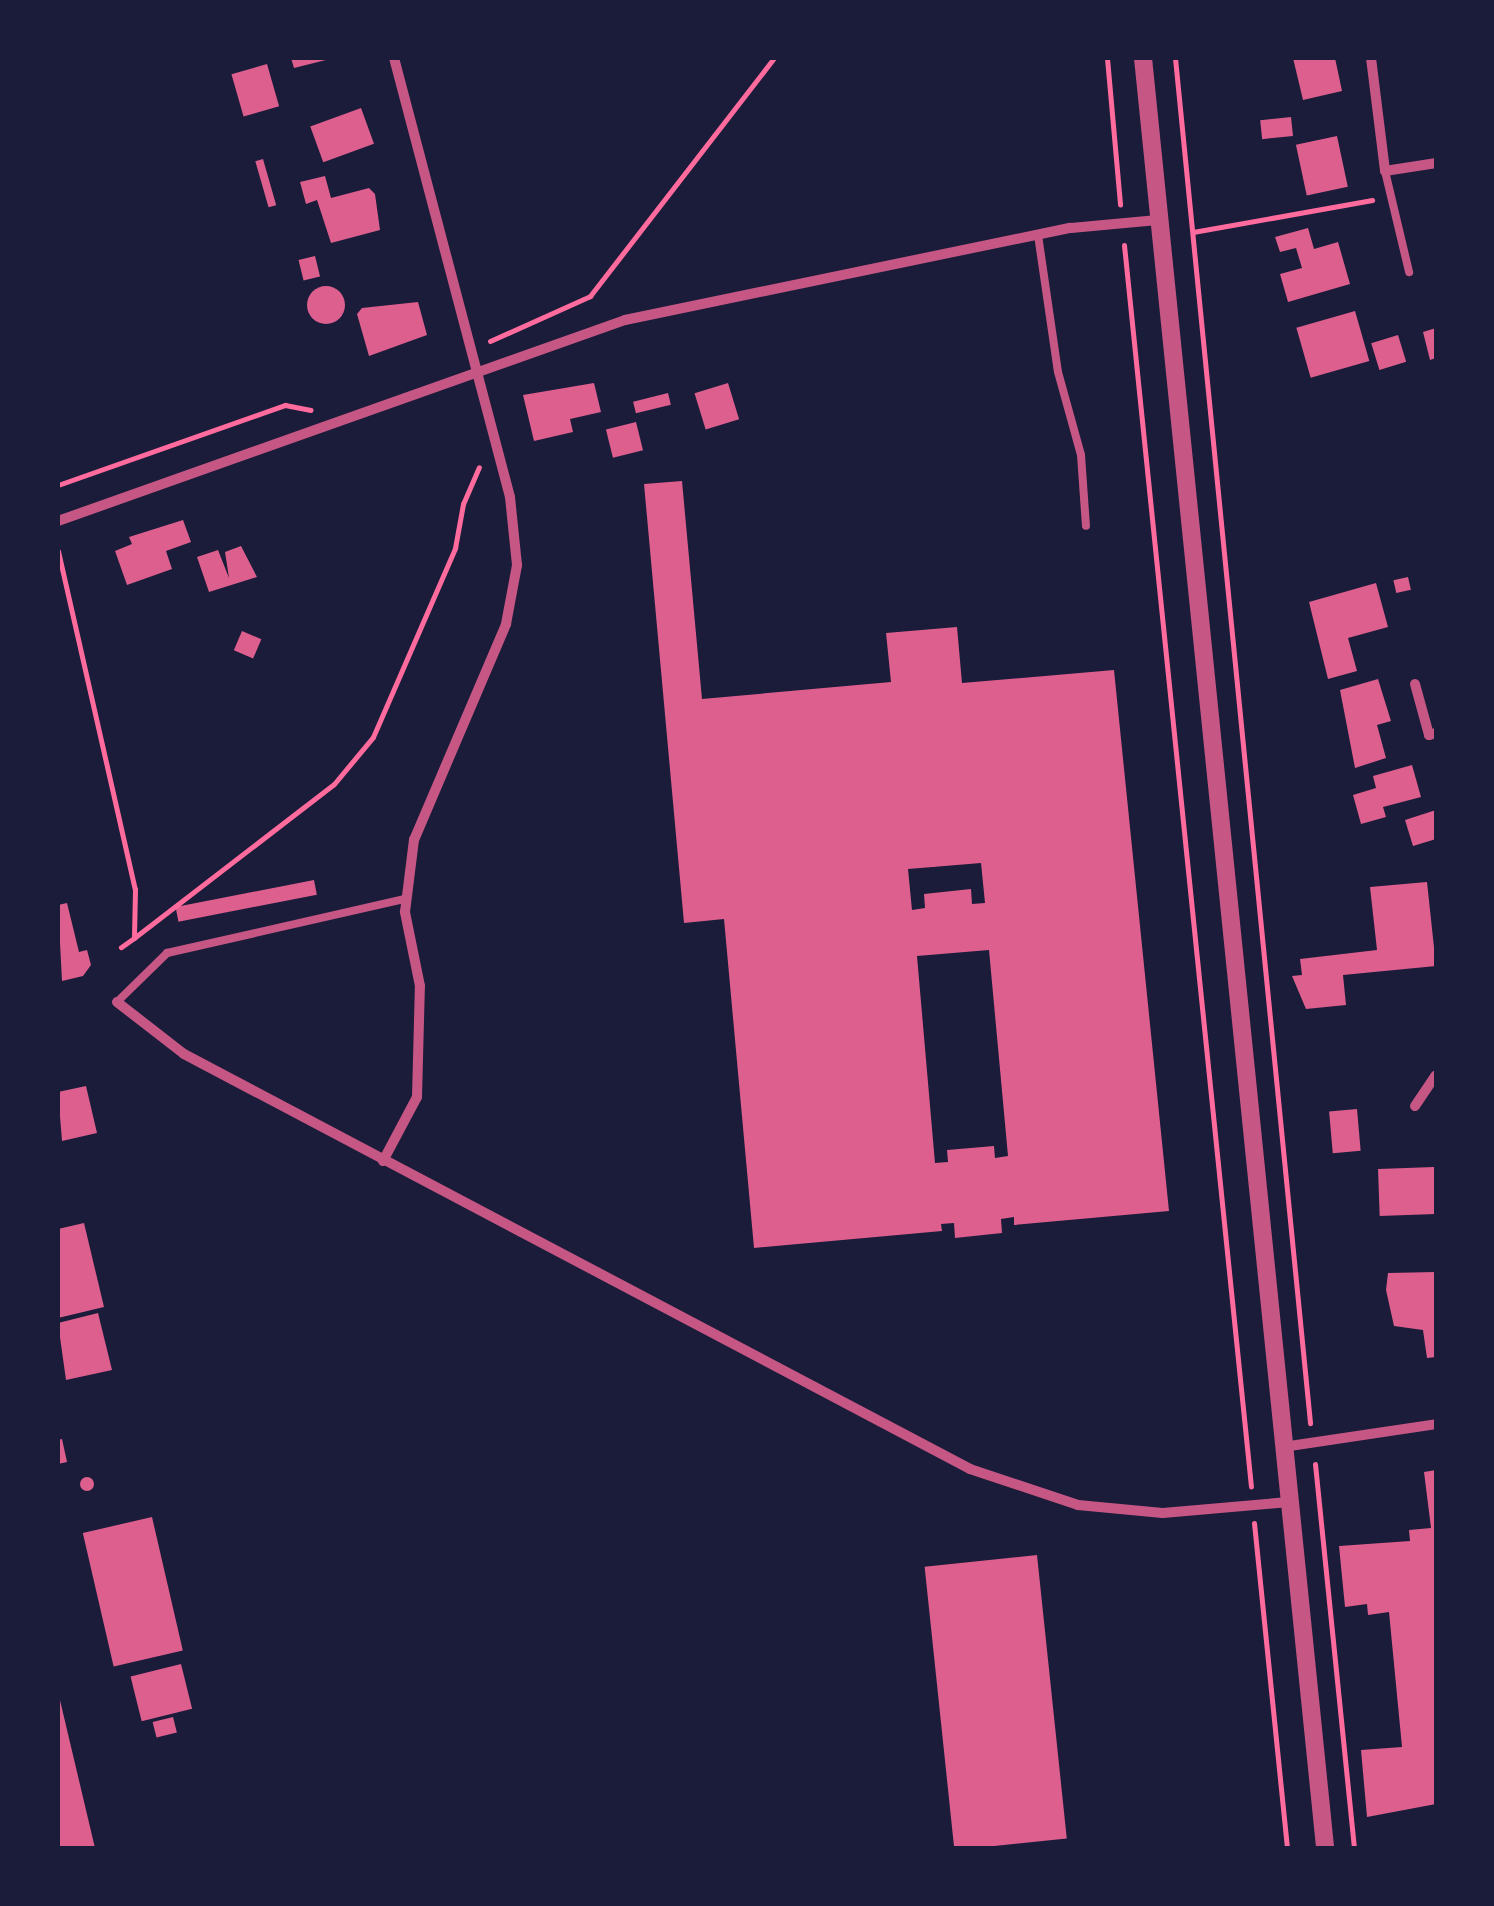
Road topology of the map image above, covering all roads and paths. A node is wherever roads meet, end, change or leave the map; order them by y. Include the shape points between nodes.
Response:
1 (394, 58) edge
2 (774, 58) edge
3 (1107, 58) edge
4 (1143, 58) edge
5 (1175, 58) edge
6 (1371, 58) edge
7 (1436, 163) edge
8 (1384, 171) junction
9 (1389, 196) junction
10 (1158, 220) junction
11 (1122, 223) junction
12 (1193, 232) junction
13 (1038, 235) junction
14 (1409, 272) dead end
15 (468, 350) junction
16 (475, 377) junction
17 (324, 429) junction
18 (493, 437) junction
19 (58, 484) edge
20 (58, 522) edge
21 (1086, 526) dead end
22 (58, 552) edge
23 (1416, 684) dead end
24 (1436, 733) edge
25 (405, 899) junction
26 (134, 938) junction
27 (120, 947) dead end
28 (116, 1002) joint
29 (1436, 1075) edge
30 (1414, 1106) dead end
31 (383, 1161) junction
32 (1436, 1424) edge
33 (1312, 1444) junction
34 (1284, 1447) junction
35 (1248, 1452) dead end
36 (1289, 1502) junction
37 (1256, 1546) dead end
38 (1287, 1848) edge
39 (1325, 1848) edge
40 (1354, 1848) edge

1 - 15 street
2 - 15 path via 590,296
3 - 11 path
4 - 10 street
5 - 12 path
6 - 8 street
7 - 8 street
8 - 9 lane
9 - 12 path
9 - 14 lane
10 - 11 street
10 - 34 street
11 - 13 street
11 - 35 path
12 - 33 path
13 - 16 street via 625,320
13 - 21 lane via 1058,372 1081,456
15 - 16 street
16 - 17 street
16 - 18 street
17 - 19 path via 311,410 286,405
17 - 20 street
18 - 25 street via 510,497 517,566 506,624 414,840
18 - 26 path via 462,504 454,548 373,737 334,784
22 - 26 path via 135,889
23 - 24 street via 1429,735
25 - 28 lane via 167,953
25 - 31 street via 420,986 417,1097
26 - 27 path
28 - 31 street via 184,1054
29 - 30 street
31 - 36 street via 970,1469 1078,1505 1163,1513
32 - 33 street
33 - 34 street
33 - 40 path
34 - 36 street
36 - 39 street
37 - 38 path

